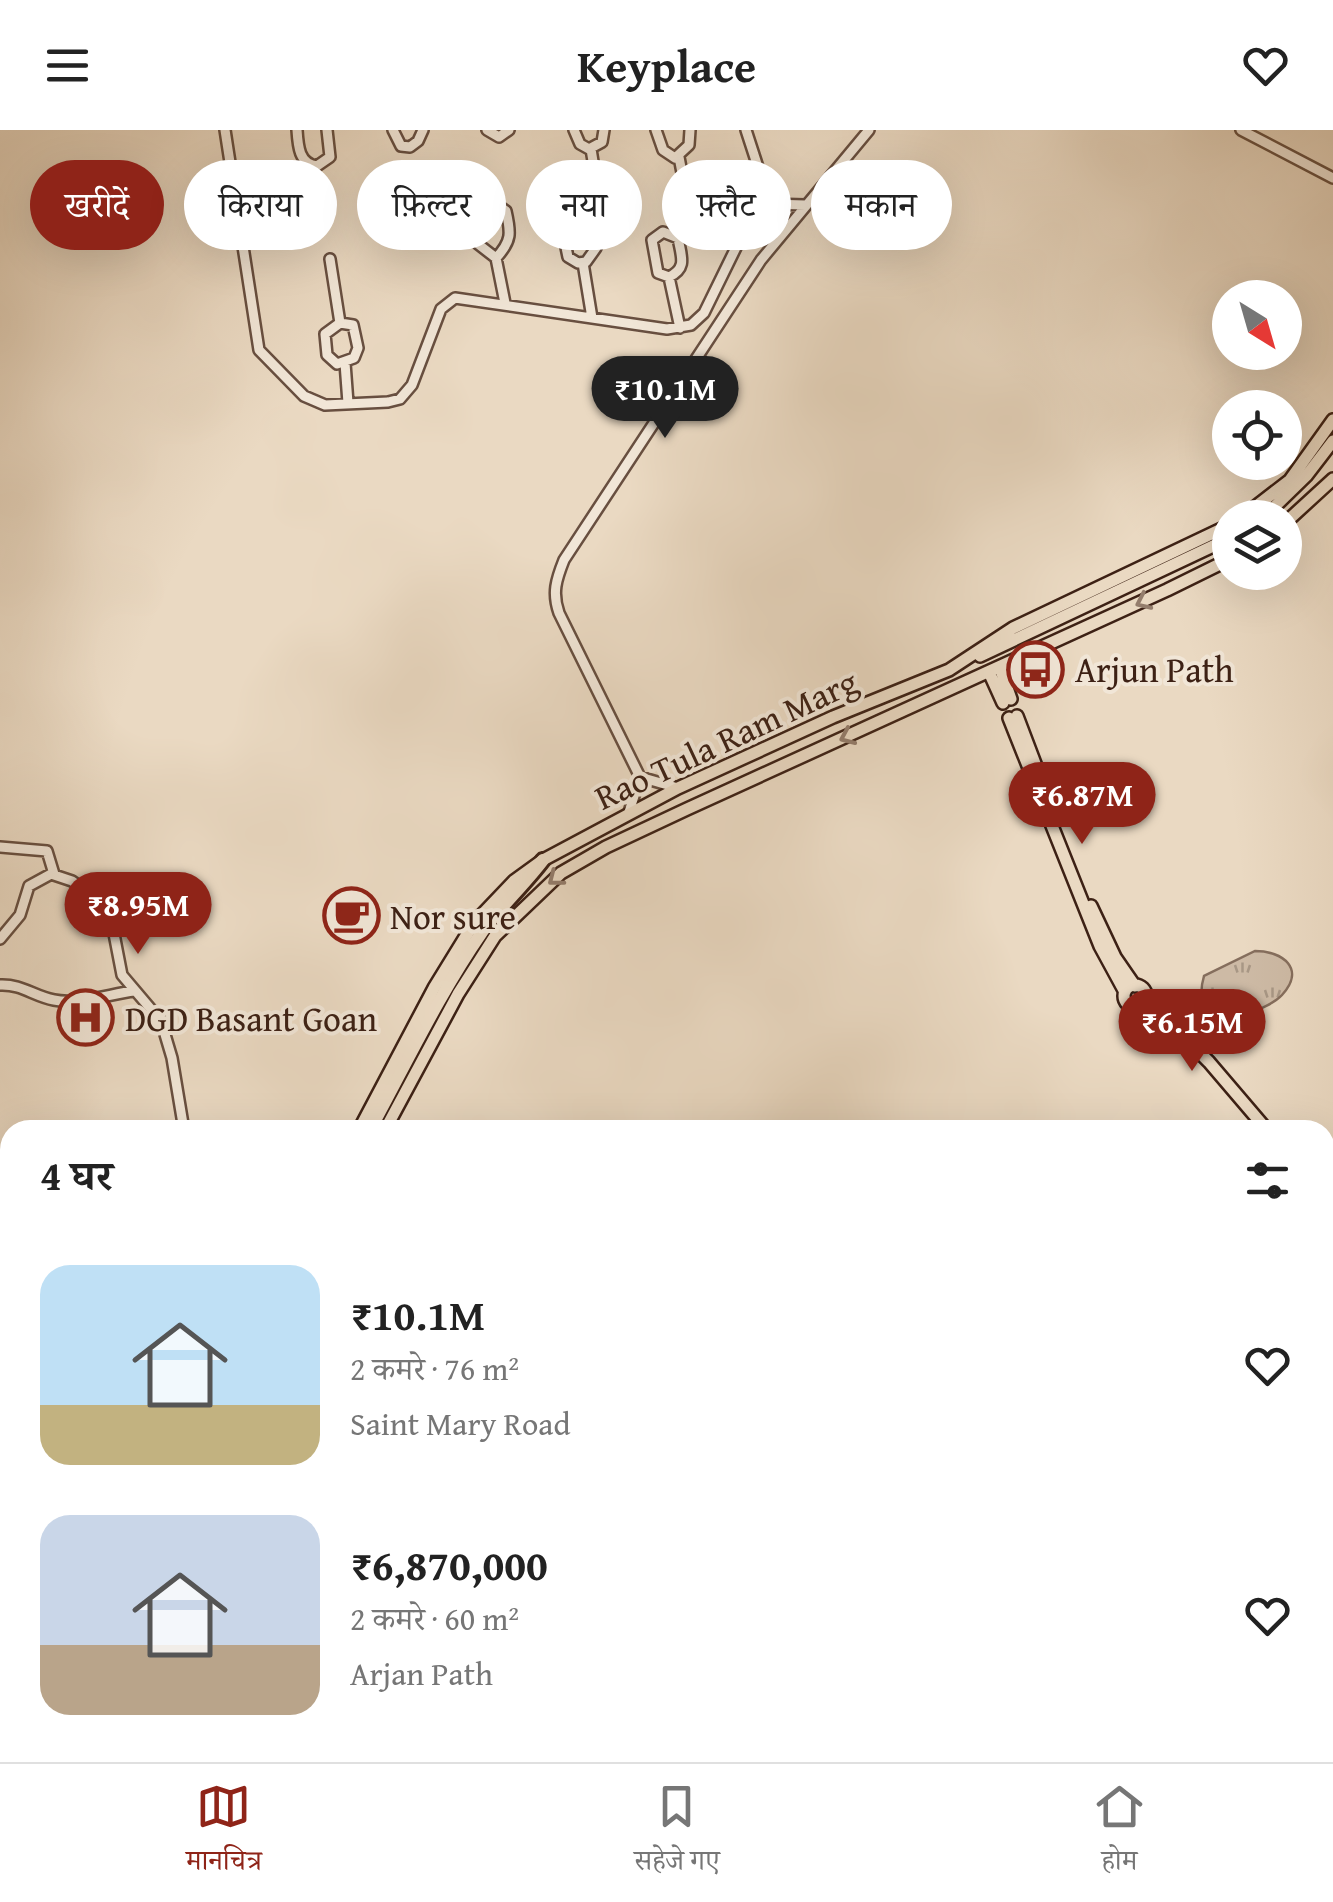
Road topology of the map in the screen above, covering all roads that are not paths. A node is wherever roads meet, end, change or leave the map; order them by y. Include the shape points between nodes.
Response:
1 (225, 130) edge
2 (298, 130) edge
3 (326, 130) edge
4 (393, 130) edge
5 (423, 130) edge
6 (487, 130) edge
7 (509, 130) edge
8 (574, 130) edge
9 (604, 130) edge
10 (656, 130) edge
11 (690, 130) edge
12 (746, 130) edge
13 (868, 130) edge
14 (1241, 130) edge
15 (591, 148) junction
16 (679, 157) junction
17 (593, 160) edge
18 (680, 160) edge
19 (756, 160) edge
20 (1333, 178) edge
21 (791, 205) edge
22 (805, 206) junction
23 (735, 250) edge
24 (496, 258) junction
25 (330, 259) dead end
26 (583, 263) junction
27 (670, 277) junction
28 (505, 304) junction
29 (592, 318) junction
30 (340, 323) junction
31 (680, 328) junction
32 (345, 363) junction
33 (348, 403) junction
34 (1333, 420) edge
35 (1333, 441) edge
36 (1330, 484) edge
37 (1264, 500) edge
38 (1281, 500) edge
39 (1302, 509) edge
40 (1212, 534) edge
41 (1212, 547) edge
42 (1212, 567) edge
43 (949, 670) junction
44 (995, 670) junction
45 (1007, 701) dead end
46 (1013, 716) dead end
47 (640, 777) junction
48 (678, 788) junction
49 (629, 812) junction
50 (0, 847) edge
51 (543, 860) junction
52 (54, 874) junction
53 (0, 938) edge
54 (0, 985) edge
55 (1130, 989) junction
56 (134, 991) junction
57 (1143, 1002) junction
58 (1158, 1021) junction
59 (1139, 1028) dead end
60 (182, 1120) edge
61 (364, 1120) edge
62 (375, 1120) edge
63 (390, 1120) edge
64 (1250, 1120) edge
65 (1258, 1120) edge

1 - 33 street via 258,350 310,400
2 - 3 street via 302,158 318,166 330,157
4 - 5 street via 401,146 410,147
6 - 7 street via 499,137
8 - 15 street via 580,144
9 - 15 street via 602,142
10 - 16 street via 663,150
11 - 16 street via 690,146
12 - 19 street
13 - 22 street
14 - 20 street
15 - 17 street
16 - 18 street
21 - 22 street
22 - 47 street via 713,330 557,578 560,613
23 - 31 street via 704,313
24 - 24 street via 478,244 472,220 478,211 499,206 512,234
24 - 28 street
25 - 30 street
26 - 26 street via 568,257 563,238 577,223 594,230 596,248
26 - 29 street
27 - 27 street via 658,273 652,245 663,232 678,238 683,264
27 - 31 street
28 - 29 street
28 - 33 street via 448,300 406,393 388,402
29 - 31 street
30 - 32 street via 353,324 358,348
30 - 32 street via 326,332 326,345 332,362
32 - 33 street
34 - 37 main road via 1290,480
35 - 38 main road
36 - 39 main road
40 - 43 main road, Rao Tula Ram Marg via 1013,628
41 - 43 main road
42 -> 44 main road, Rao Tula Ram Marg
43 - 48 main road, Rao Tula Ram Marg
44 - 45 main road
44 -> 63 main road, Rao Tula Ram Marg via 561,873 495,936
46 - 55 main road via 1100,946
47 - 48 street
47 - 49 street
48 - 49 main road, Rao Tula Ram Marg
49 - 51 main road, Rao Tula Ram Marg
50 - 52 street via 48,851
51 - 61 main road, Rao Tula Ram Marg via 474,923
51 - 62 highway via 483,930
52 - 53 street via 28,886 20,915
52 - 56 street via 109,908 121,970
54 - 56 street via 64,1002
55 - 57 main road via 1143,990
55 - 57 main road via 1126,1003
56 - 60 street via 161,1021
57 - 58 main road
57 - 65 main road via 1209,1062
58 - 59 main road
58 - 64 main road

